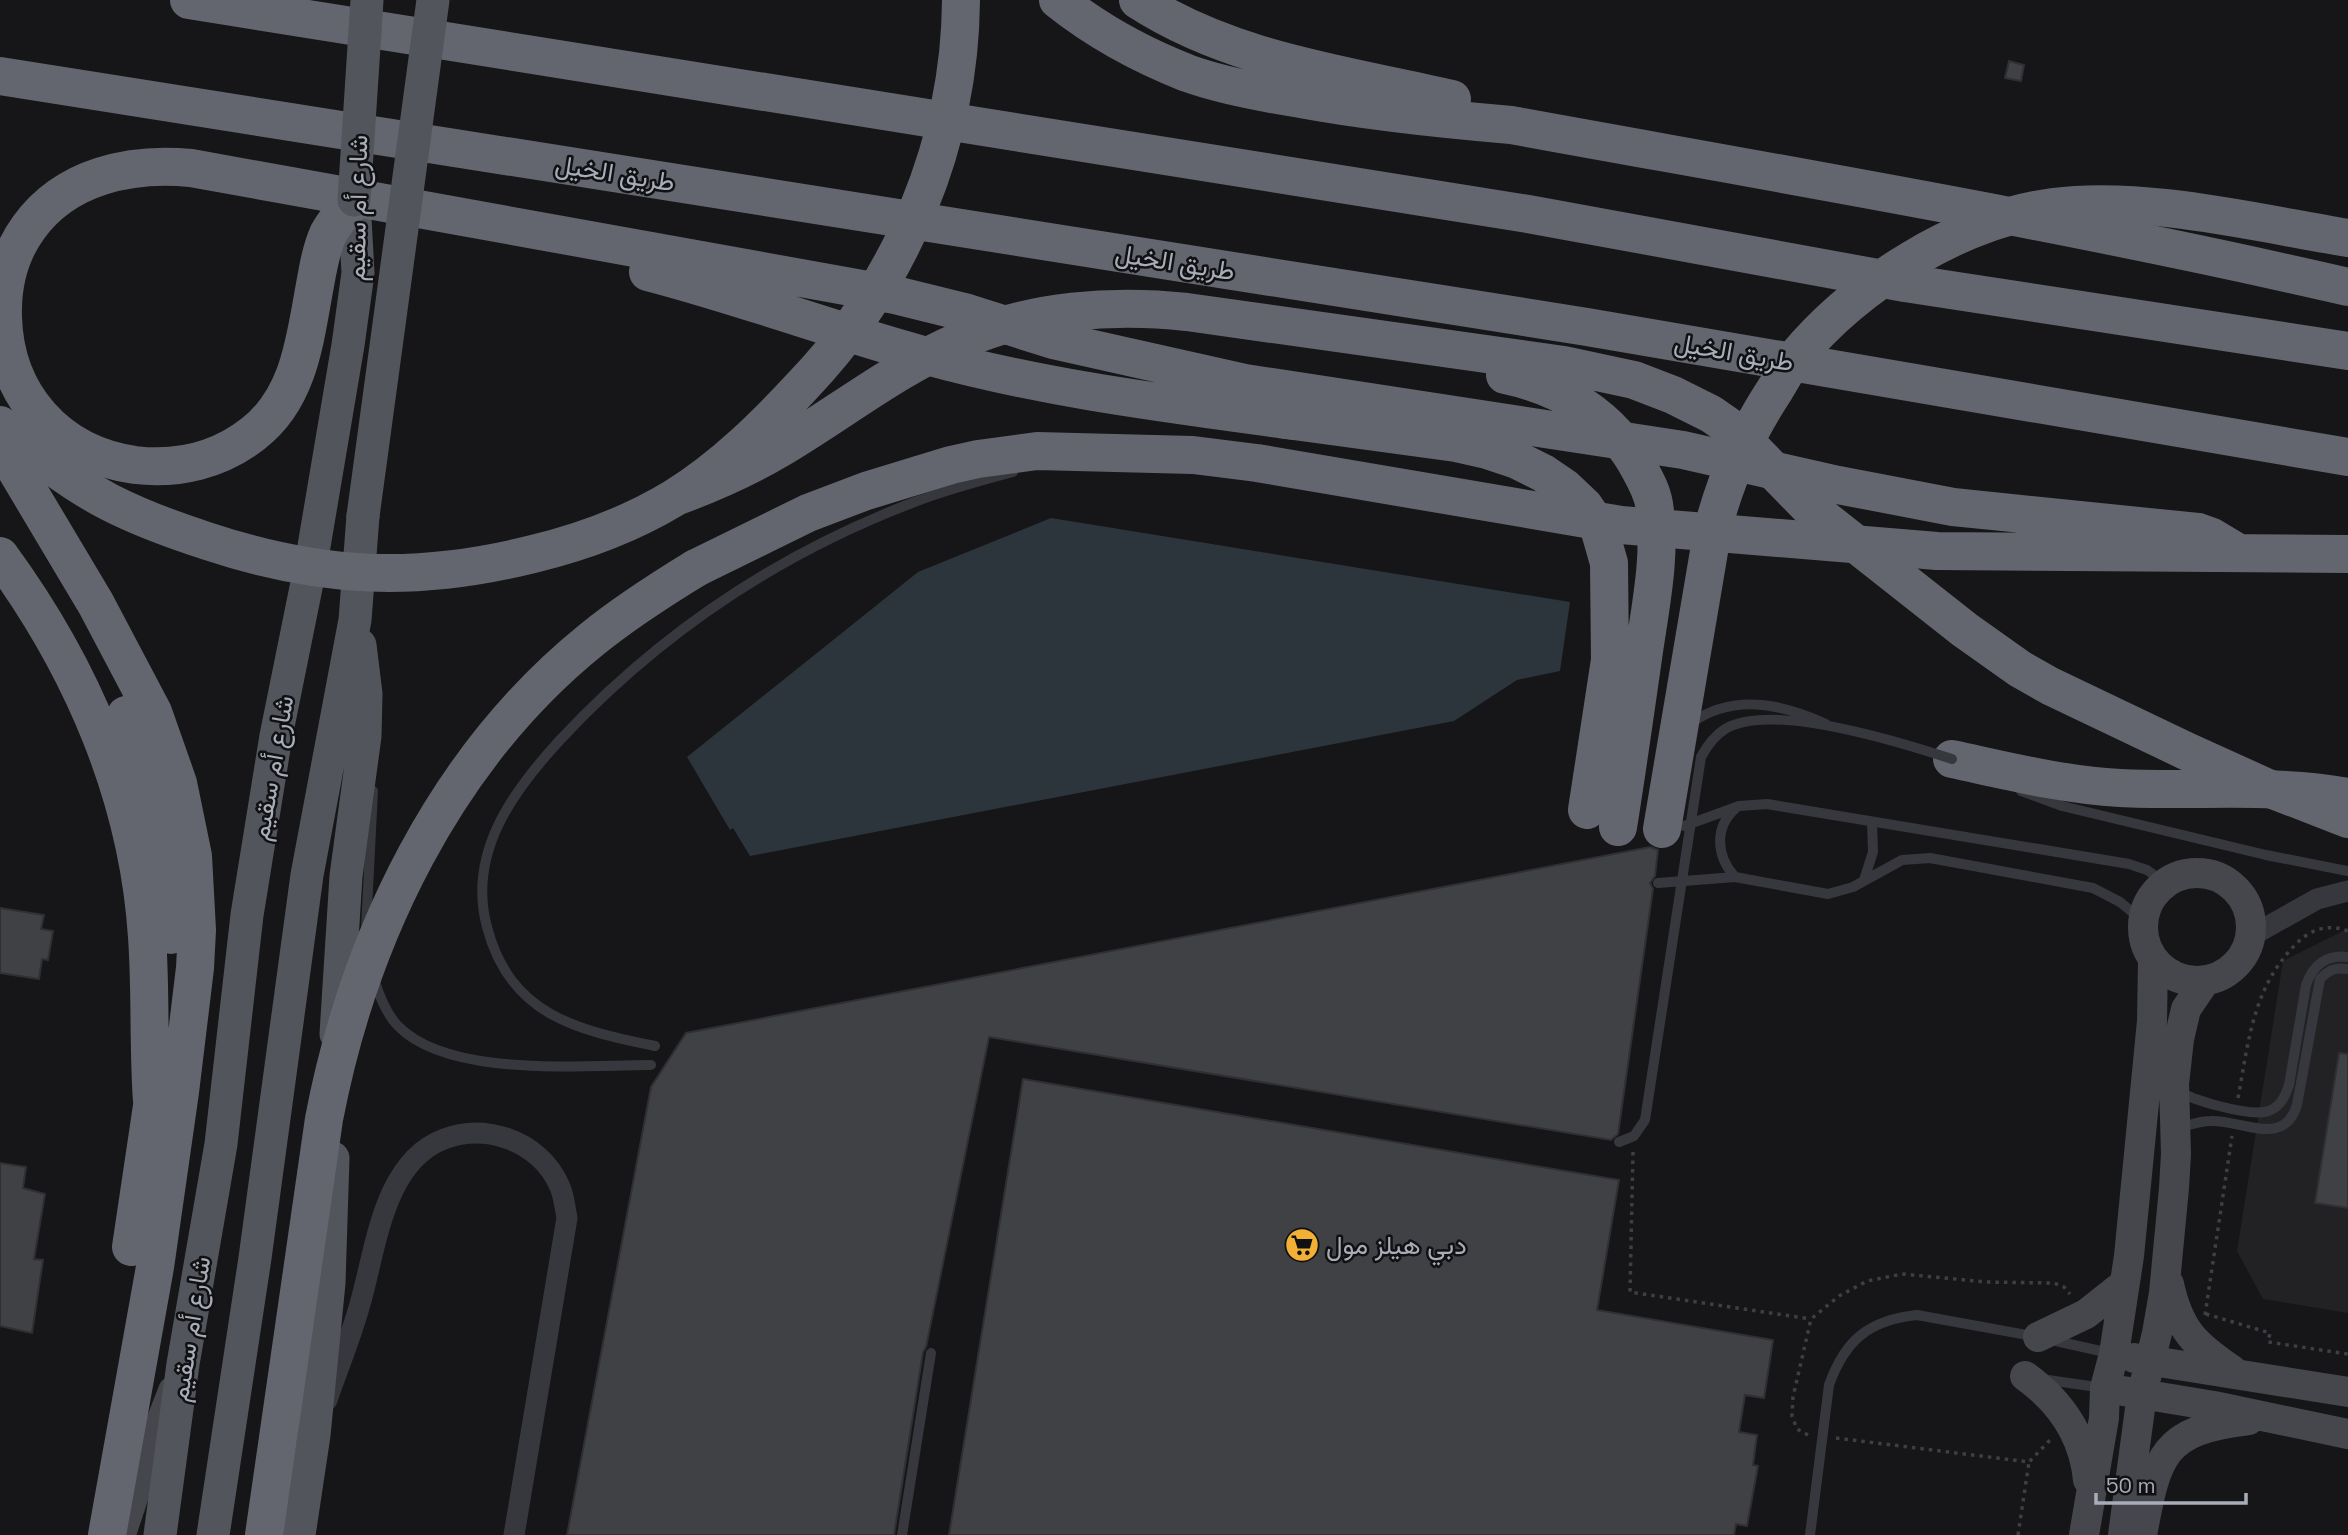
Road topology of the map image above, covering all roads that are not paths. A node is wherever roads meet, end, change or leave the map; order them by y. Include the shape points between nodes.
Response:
1 (189, 0) edge
2 (367, 0) edge
3 (433, 0) edge
4 (961, 0) edge
5 (1058, 0) edge
6 (1138, 0) edge
7 (0, 76) edge
8 (1511, 125) junction
9 (354, 201) junction
10 (480, 219) junction
11 (2348, 238) edge
12 (2348, 288) edge
13 (1361, 338) junction
14 (2348, 351) edge
15 (0, 425) edge
16 (0, 443) edge
17 (1085, 451) junction
18 (2348, 457) edge
19 (1036, 464) dead end
20 (1024, 468) dead end
21 (23, 483) junction
22 (678, 496) junction
23 (2237, 552) junction
24 (2348, 554) edge
25 (0, 556) edge
26 (355, 620) junction
27 (1828, 725) junction
28 (365, 736) junction
29 (1952, 759) junction
30 (2348, 797) edge
31 (1738, 806) junction
32 (2348, 819) edge
33 (1661, 820) junction
34 (1872, 822) junction
35 (2348, 871) edge
36 (1735, 877) junction
37 (1864, 880) junction
38 (1658, 883) dead end
39 (2165, 883) junction
40 (2348, 891) edge
41 (2143, 921) junction
42 (2251, 936) junction
43 (2348, 957) edge
44 (2154, 960) junction
45 (2348, 969) edge
46 (2205, 981) junction
47 (655, 1046) dead end
48 (651, 1065) dead end
49 (2174, 1084) junction
50 (152, 1101) junction
51 (2175, 1129) junction
52 (1619, 1142) dead end
53 (2166, 1270) junction
54 (2124, 1284) junction
55 (2038, 1337) junction
56 (931, 1353) dead end
57 (2114, 1354) junction
58 (2151, 1360) junction
59 (183, 1364) junction
60 (2238, 1374) junction
61 (2018, 1376) joint
62 (2105, 1388) junction
63 (2348, 1392) edge
64 (2142, 1394) junction
65 (2265, 1418) junction
66 (2348, 1434) edge
67 (314, 1435) junction
68 (2090, 1503) junction
69 (86, 1535) edge
70 (107, 1535) edge
71 (121, 1535) edge
72 (160, 1535) edge
73 (213, 1535) edge
74 (264, 1535) edge
75 (299, 1535) edge
76 (514, 1535) edge
77 (902, 1535) edge
78 (1810, 1535) edge
79 (2084, 1535) edge
80 (2123, 1535) edge
81 (2142, 1535) edge

1 - 14 highway via 1528,214 1905,283
2 - 9 main road, شارع أم سقيم, bridge
3 - 26 main road, شارع أم سقيم, bridge via 363,516
4 - 22 highway, bridge via 954,83 942,139 916,213 883,279 839,346 796,393 742,445
5 - 8 highway via 1124,44 1187,73 1233,87 1352,108
6 - 8 highway via 1239,48 1460,101
7 - 18 highway, طريق الخيل via 1587,327
8 - 12 highway via 2028,219
9 - 10 highway via 334,223 325,243 294,380 270,418 238,444 182,465 123,463 66,439 34,410 22,391 6,351 3,329 10,265 44,210 72,190 110,173 150,166 191,168
9 - 59 main road, شارع أم سقيم via 358,273 247,915 221,1144
10 - 13 highway, bridge via 521,237 699,286 923,356 1076,390 1456,443 1543,473 1584,506 1604,539 1609,564 1603,819 1657,554 1654,501 1642,473 1599,417 1560,393
10 - 23 highway via 895,295 1053,340 1245,383 1683,450 1953,507 2198,533
11 - 33 highway, bridge via 2166,209 2052,207 1995,221 1940,244 1836,315 1795,358 1740,448 1724,487
13 - 22 highway, bridge via 1160,309 1092,310 1006,324 940,350 755,462
13 - 32 highway, bridge via 1587,369 1634,380 1692,404 1744,439 1809,507 2020,669 2186,751
15 - 22 highway, bridge via 83,487 166,527 239,552 344,572 430,572 511,560 588,539
16 - 21 highway
17 - 19 lane
17 - 23 highway via 1181,454 1257,463 1621,525 1937,551
17 - 74 highway, bridge via 1037,451 978,459 895,481 808,513 696,568 623,614 589,641 497,734 447,803 415,858 386,915 355,995 330,1087
20 - 47 lane via 888,512 733,592 627,674 573,726 517,791 496,828 483,869 485,919 500,963 523,995 550,1014 581,1028
21 - 50 highway via 51,562 126,714 161,830 171,949 168,1012
21 - 70 highway via 116,639 153,712 178,783 197,893 195,968 159,1242
23 - 24 highway
25 - 50 highway via 75,675 125,806 147,936
26 - 28 main road via 366,694
26 - 73 main road, شارع أم سقيم via 307,875
27 - 29 lane, bridge
27 - 33 lane, bridge via 1782,707 1738,704 1702,716 1673,741 1664,758
27 - 52 lane, bridge via 1743,721 1725,729 1701,757 1645,1120 1634,1136
28 - 48 lane via 373,792 368,957 379,993 396,1025 429,1048 474,1060 523,1065
28 - 67 main road via 338,976 329,1283
29 - 30 highway via 2067,784 2292,790
29 - 35 lane via 2062,806
31 - 33 lane
31 - 34 lane via 1767,804
31 - 36 lane via 1725,821 1720,840 1723,860
34 - 37 lane via 1873,852
34 - 39 lane via 2129,864
36 - 37 lane via 1828,894
36 - 38 lane
37 - 41 lane via 1902,860 1930,858 2093,888
39 - 41 main road via 2146,906
39 - 42 main road via 2181,874 2217,876 2245,900
40 - 42 street via 2317,899
41 - 44 main road via 2144,941
42 - 46 main road via 2235,966
43 - 49 lane via 2328,958 2310,974 2286,1097 2277,1107 2264,1112 2192,1099
44 - 46 main road via 2171,975
44 - 54 main road via 2152,1021
45 - 51 lane via 2338,967 2320,979 2294,1117 2286,1125 2274,1130 2209,1121
46 - 49 main road via 2181,1024
49 - 51 main road
50 - 69 highway
51 - 53 main road
53 - 58 main road
53 - 60 main road via 2173,1302 2196,1322 2203,1351
54 - 55 main road via 2086,1314
54 - 57 main road
55 - 57 lane
55 - 78 lane via 1917,1315 1897,1317 1860,1335 1835,1366 1829,1385
56 - 77 lane
57 - 58 main road
57 - 62 main road
58 - 60 main road
58 - 64 main road
59 - 71 main road
59 - 72 main road, شارع أم سقيم
60 - 63 main road
61 - 62 lane
61 - 68 main road via 2049,1396 2068,1420 2082,1451
62 - 64 main road
62 - 68 main road
64 - 65 main road
64 - 80 main road
65 - 66 main road
65 - 81 main road via 2202,1428 2182,1438 2159,1466
67 - 75 main road
67 - 76 street via 360,1305 392,1191 407,1164 431,1144 460,1133 490,1133 520,1143 545,1161 561,1188 567,1218
68 - 79 main road

